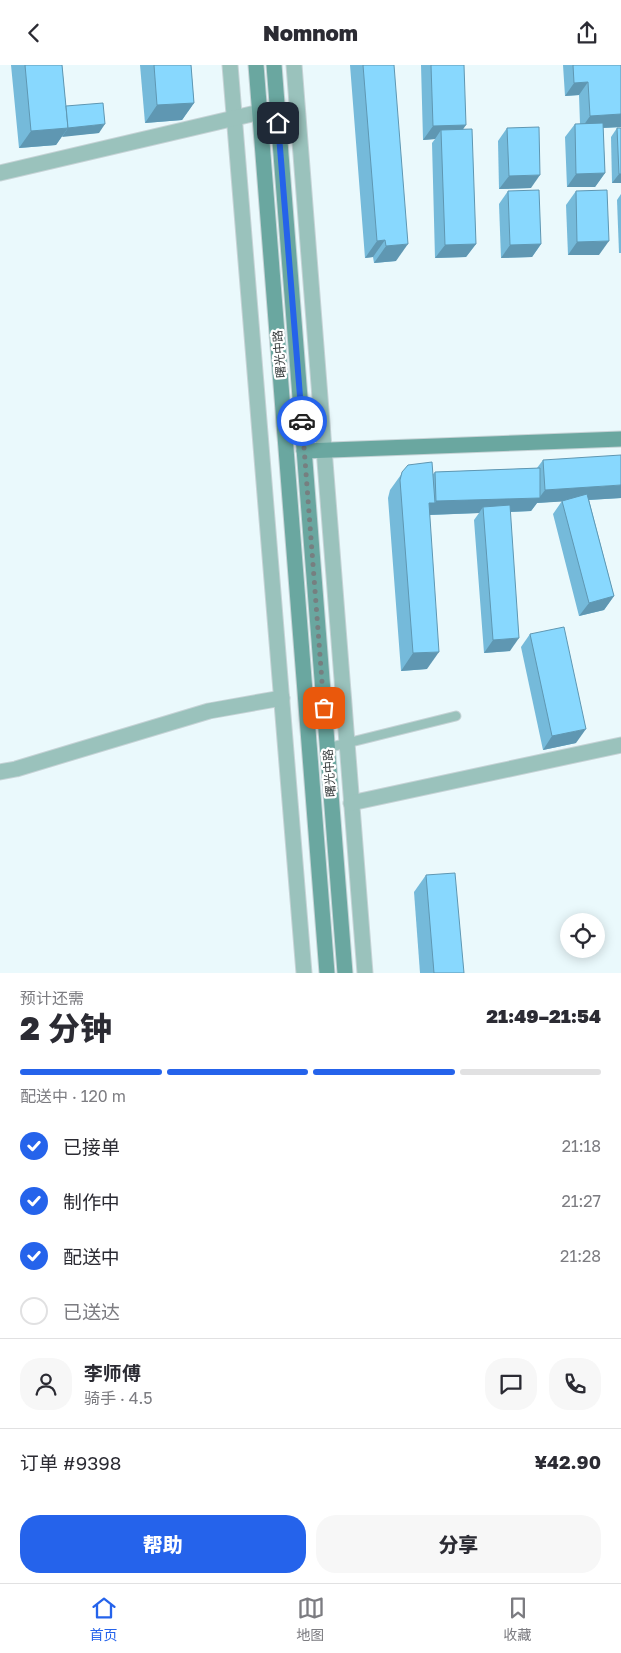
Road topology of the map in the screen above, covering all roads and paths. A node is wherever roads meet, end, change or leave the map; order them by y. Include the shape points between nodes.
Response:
1 (230, 65) edge
2 (256, 65) edge
3 (274, 65) edge
4 (294, 65) edge
5 (260, 112) junction
6 (234, 118) junction
7 (0, 173) edge
8 (621, 439) edge
9 (324, 450) junction
10 (304, 451) junction
11 (282, 698) junction
12 (456, 717) dead end
13 (347, 743) junction
14 (621, 745) edge
15 (327, 748) junction
16 (0, 772) edge
17 (352, 803) junction
18 (304, 973) edge
19 (327, 973) edge
20 (345, 973) edge
21 (365, 973) edge

1 - 6 street
2 - 5 main road, 曙光中路
3 - 10 main road, 曙光中路
4 - 9 street
5 - 6 street
5 - 19 main road, 曙光中路
6 - 7 street
6 - 11 street
8 - 9 main road
9 - 10 main road
9 - 13 street
10 - 15 main road, 曙光中路
11 - 16 street via 209,711
11 - 18 street
12 - 13 lane
13 - 15 lane
13 - 17 street
14 - 17 street
15 - 20 main road, 曙光中路
17 - 21 street

